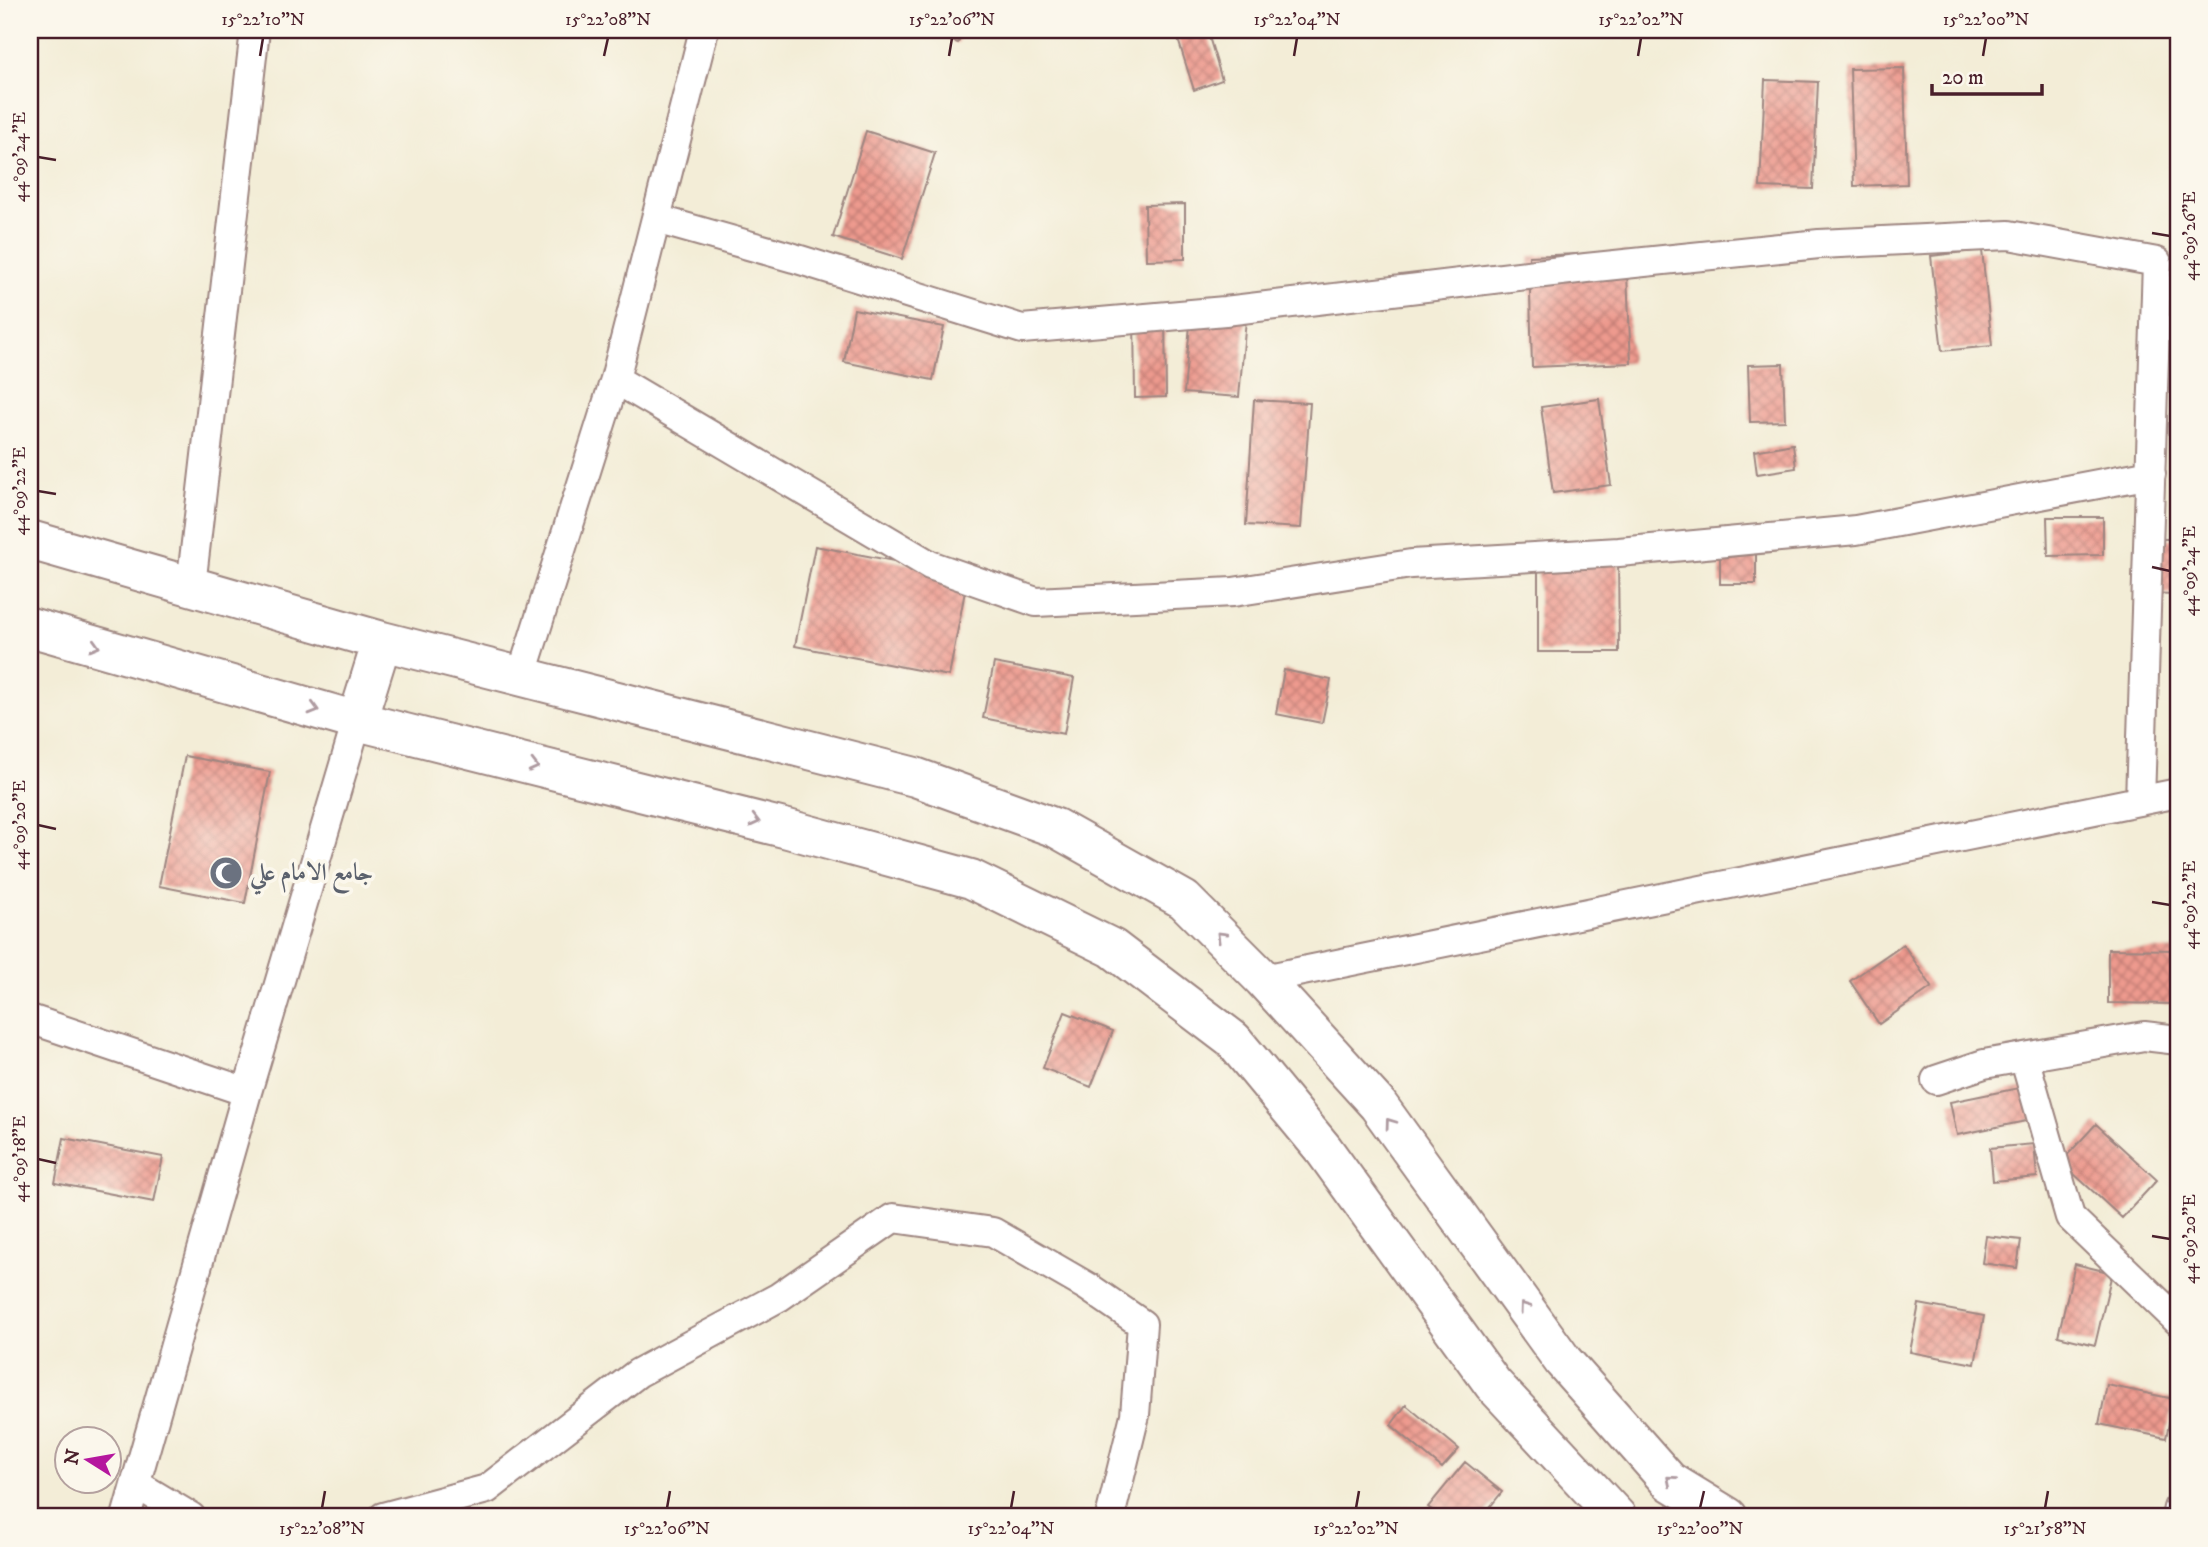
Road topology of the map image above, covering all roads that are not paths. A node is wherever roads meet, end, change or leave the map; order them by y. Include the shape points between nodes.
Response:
1 (255, 30) edge
2 (705, 30) edge
3 (656, 219) junction
4 (2168, 259) edge
5 (615, 379) junction
6 (2151, 474) junction
7 (30, 540) edge
8 (191, 586) junction
9 (30, 627) edge
10 (382, 641) junction
11 (522, 677) junction
12 (357, 721) junction
13 (2178, 793) edge
14 (2140, 801) junction
15 (1264, 979) junction
16 (30, 1019) edge
17 (2178, 1040) edge
18 (2024, 1057) junction
19 (1936, 1080) dead end
20 (247, 1092) junction
21 (2178, 1321) edge
22 (136, 1484) junction
23 (2178, 1508) edge
24 (126, 1517) edge
25 (191, 1517) edge
26 (383, 1517) edge
27 (1110, 1517) edge
28 (1617, 1517) edge
29 (1728, 1517) edge
30 (2176, 1517) edge

1 - 8 street
2 - 3 street
3 - 4 street via 1022,329 1225,311 1819,244 2009,235
3 - 5 street
4 - 6 street
5 - 6 street via 930,565 1036,602 1233,592 1411,564 1619,552 1856,530
5 - 11 street
6 - 14 street
7 - 8 main road
8 - 10 main road
9 -> 12 main road
10 - 11 main road
10 - 12 main road
15 -> 11 main road via 1184,900 1056,828 915,777
12 - 20 street
12 -> 28 main road via 971,878 1112,948 1234,1040 1324,1150 1493,1384
13 - 14 street
14 - 15 street
29 -> 15 main road via 1669,1481 1563,1361 1378,1105
16 - 20 street
17 - 18 street via 2144,1036
18 - 19 street
18 - 21 street via 2070,1217
20 - 22 street
22 - 24 street
22 - 25 street
23 - 30 street
26 - 27 street via 487,1489 638,1373 779,1297 893,1218 993,1232 1142,1324 1135,1415

